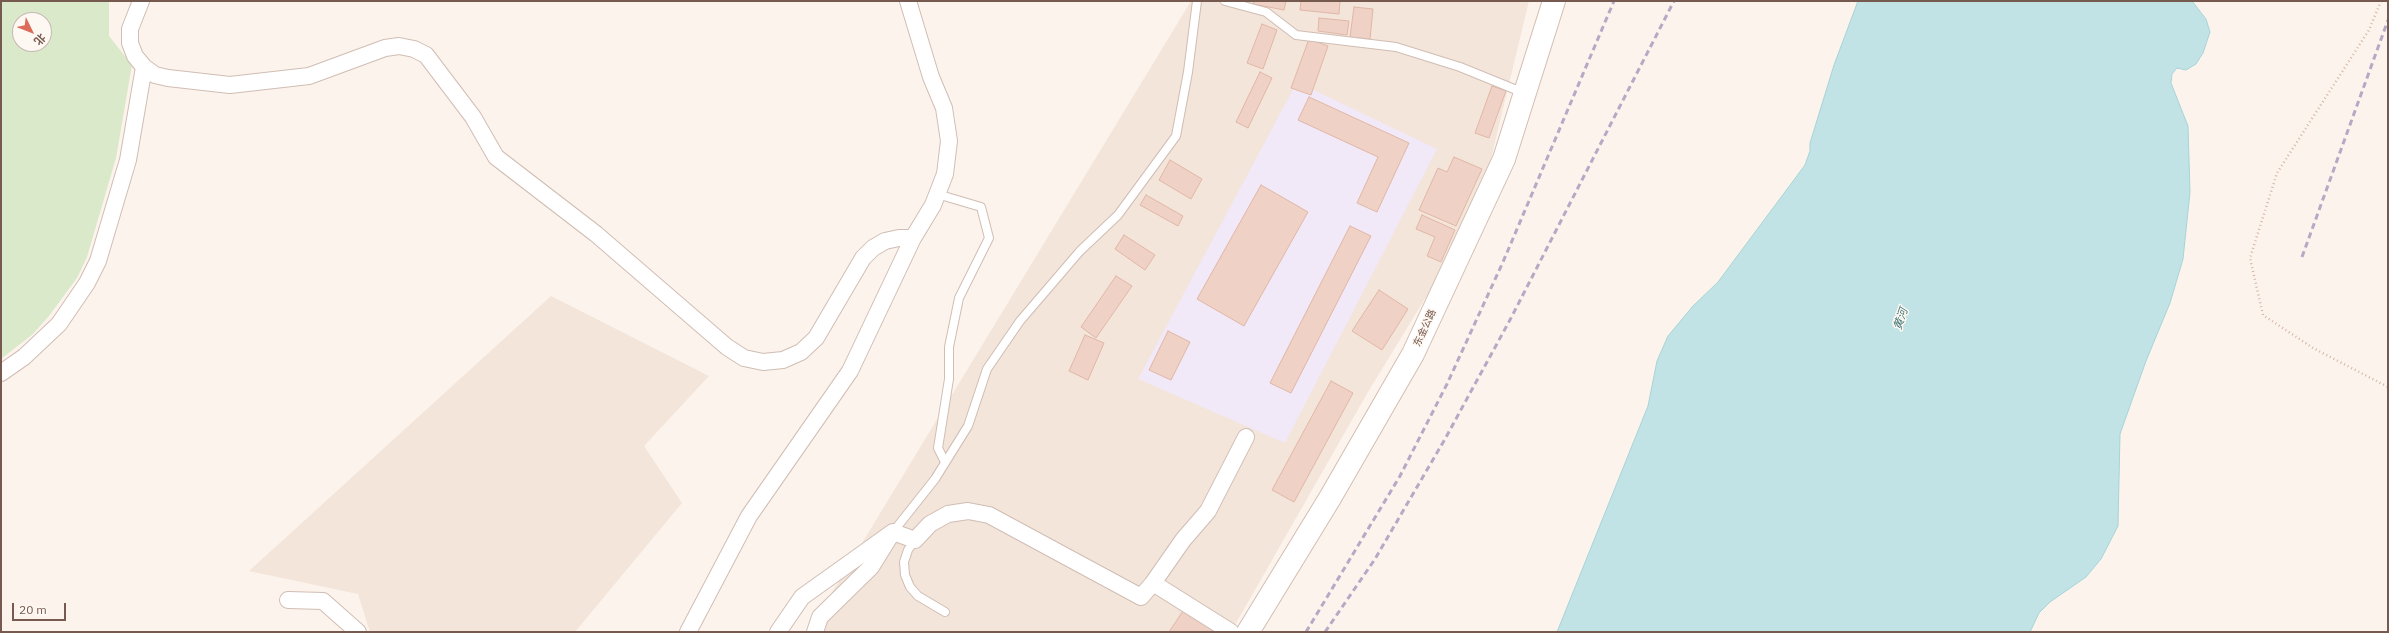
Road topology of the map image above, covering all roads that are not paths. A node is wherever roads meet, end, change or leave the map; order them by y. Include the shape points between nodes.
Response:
1 (141, 1) edge
2 (908, 1) edge
3 (1197, 1) edge
4 (1225, 1) edge
5 (1554, 1) edge
6 (144, 67) junction
7 (1525, 93) junction
8 (938, 194) junction
9 (913, 238) junction
10 (1, 373) edge
11 (1246, 437) dead end
12 (946, 462) junction
13 (893, 532) junction
14 (915, 540) junction
15 (1153, 583) junction
16 (288, 600) dead end
17 (945, 612) dead end
18 (358, 632) edge
19 (688, 632) edge
20 (778, 632) edge
21 (815, 632) edge
22 (1231, 632) edge
23 (1248, 632) edge

1 - 6 street via 130,29 130,43 135,56
2 - 8 street via 931,78 944,108 948,134 945,174
3 - 12 lane via 1188,72 1176,136 1118,215 1080,251 1016,327 987,369 968,426
4 - 7 lane via 1266,12 1296,35 1396,47 1460,67
5 - 7 main road, 东金公路
6 - 9 street via 155,75 168,78 230,84 309,76 385,48 399,46 414,49 426,55 473,117 496,157 596,234 727,347 744,358 763,362 783,360 801,352 816,338 863,258 885,241
6 - 10 street via 128,160 98,261 87,283 58,324 24,357
7 - 23 main road, 东金公路 via 1504,159 1413,354 1330,498
8 - 9 street
8 - 12 lane via 981,207 989,238 959,298 949,347 949,379 938,448
9 - 19 street via 850,371 749,516
11 - 15 street via 1208,511 1183,540
12 - 13 lane
13 - 14 street
13 - 20 street via 802,597
13 - 21 street via 870,567 820,617
14 - 15 street via 930,524 948,514 968,511 989,515 1142,597
14 - 17 lane via 904,562 905,575 910,587 918,596
15 - 22 street
16 - 18 street via 323,601

